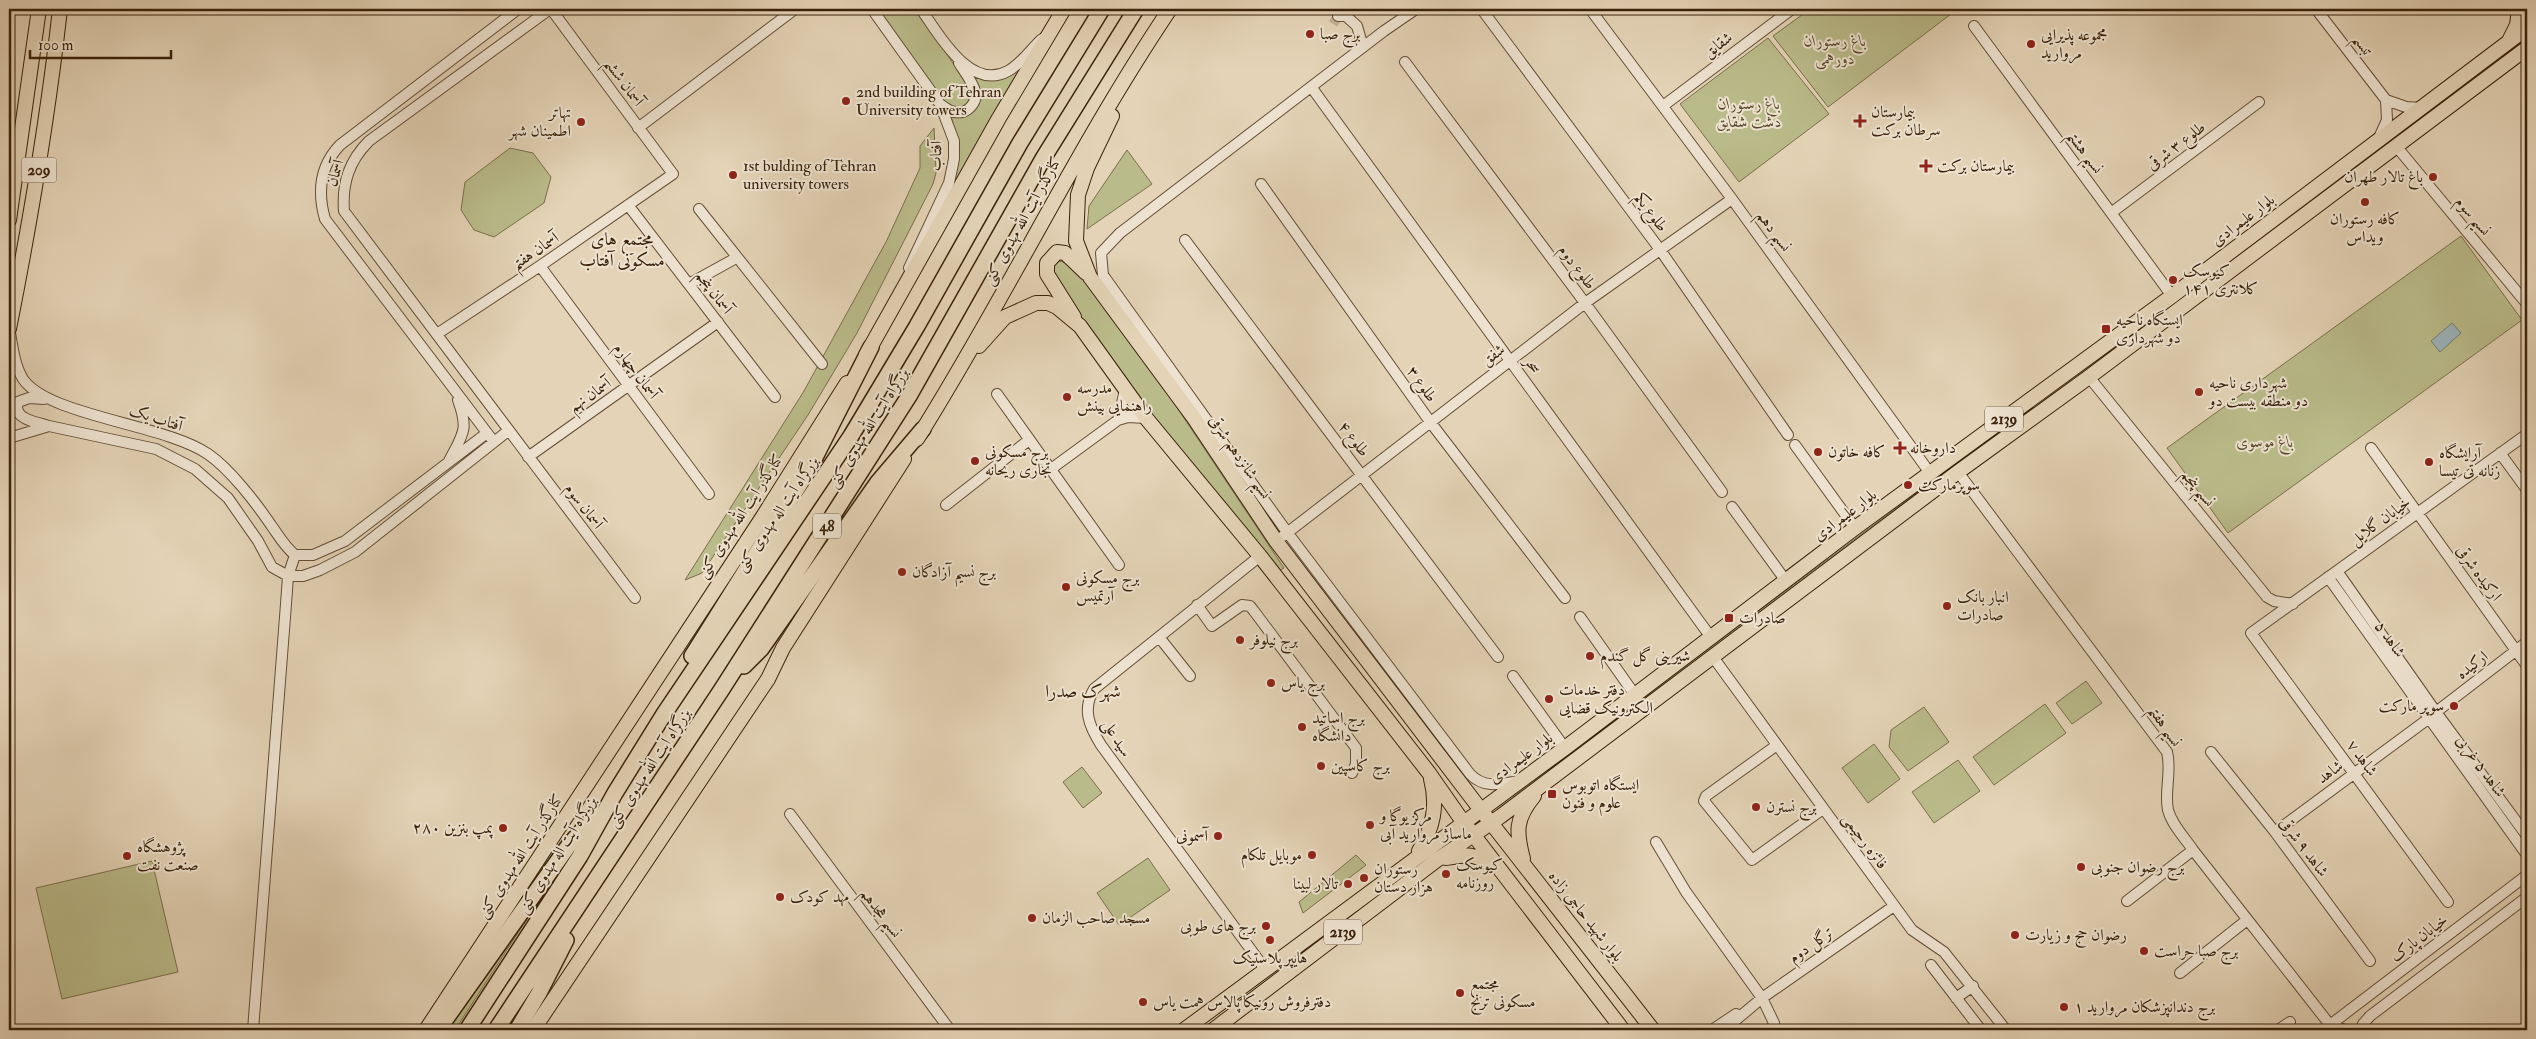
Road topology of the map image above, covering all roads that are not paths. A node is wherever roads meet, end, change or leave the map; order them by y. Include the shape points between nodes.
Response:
1 (39, 9) edge
2 (60, 9) edge
3 (518, 9) edge
4 (551, 9) edge
5 (795, 9) edge
6 (872, 9) edge
7 (921, 9) edge
8 (1064, 9) edge
9 (1102, 9) edge
10 (1136, 9) edge
11 (1170, 9) edge
12 (1416, 9) edge
13 (1590, 9) edge
14 (1792, 9) edge
15 (2316, 9) edge
16 (2521, 9) edge
17 (1484, 11) dead end
18 (1338, 16) dead end
19 (2527, 16) edge
20 (1974, 26) dead end
21 (1052, 28) junction
22 (2527, 28) edge
23 (2508, 44) junction
24 (1363, 47) junction
25 (2527, 48) edge
26 (957, 60) junction
27 (1405, 62) dead end
28 (1312, 88) junction
29 (1117, 94) junction
30 (2386, 100) junction
31 (2259, 102) dead end
32 (940, 104) junction
33 (1663, 106) junction
34 (2422, 108) junction
35 (638, 128) junction
36 (2377, 141) junction
37 (2396, 146) junction
38 (672, 174) joint
39 (1261, 184) dead end
40 (1732, 199) junction
41 (628, 206) junction
42 (699, 209) dead end
43 (2111, 213) junction
44 (9, 220) edge
45 (1186, 240) dead end
46 (1661, 251) junction
47 (736, 258) junction
48 (540, 266) junction
49 (1090, 276) junction
50 (689, 284) junction
51 (903, 288) junction
52 (2172, 296) junction
53 (1585, 303) junction
54 (2527, 304) edge
55 (718, 322) junction
56 (1080, 326) junction
57 (9, 328) edge
58 (437, 334) junction
59 (871, 347) junction
60 (1511, 360) junction
61 (822, 364) dead end
62 (2089, 377) junction
63 (954, 379) junction
64 (628, 386) junction
65 (454, 390) junction
66 (1125, 390) junction
67 (997, 394) dead end
68 (775, 397) dead end
69 (50, 399) junction
70 (1146, 418) junction
71 (1118, 420) junction
72 (1431, 423) junction
73 (49, 426) junction
74 (923, 429) junction
75 (508, 431) junction
76 (488, 434) junction
77 (2527, 434) edge
78 (1788, 435) dead end
79 (9, 438) edge
80 (1030, 440) junction
81 (494, 442) junction
82 (1795, 445) dead end
83 (2371, 448) dead end
84 (2500, 453) junction
85 (528, 457) junction
86 (448, 464) junction
87 (1051, 469) junction
88 (1958, 472) junction
89 (1930, 473) junction
90 (1361, 474) junction
91 (2527, 490) edge
92 (1722, 492) dead end
93 (709, 494) dead end
94 (946, 505) dead end
95 (1732, 507) dead end
96 (2418, 513) junction
97 (1855, 528) junction
98 (1287, 532) junction
99 (1276, 541) junction
100 (295, 555) junction
101 (1260, 556) junction
102 (1119, 565) dead end
103 (2333, 574) junction
104 (288, 576) junction
105 (1786, 581) junction
106 (635, 598) dead end
107 (1565, 598) dead end
108 (2293, 604) junction
109 (1197, 605) junction
110 (1580, 618) dead end
111 (2251, 633) joint
112 (1159, 636) junction
113 (1710, 636) junction
114 (2527, 642) edge
115 (2516, 650) junction
116 (1498, 657) dead end
117 (1713, 657) junction
118 (2527, 666) edge
119 (1190, 676) dead end
120 (1512, 676) dead end
121 (722, 689) junction
122 (1635, 695) junction
123 (664, 714) junction
124 (2432, 716) junction
125 (1429, 742) junction
126 (1777, 745) junction
127 (1565, 748) junction
128 (2211, 752) dead end
129 (1414, 754) junction
130 (1352, 773) dead end
131 (1429, 773) junction
132 (2354, 773) junction
133 (1519, 781) junction
134 (1545, 783) junction
135 (615, 793) junction
136 (1481, 809) junction
137 (1824, 809) junction
138 (790, 814) dead end
139 (1463, 822) junction
140 (1492, 823) junction
141 (2275, 832) junction
142 (1474, 836) junction
143 (2527, 836) edge
144 (1656, 842) dead end
145 (2193, 850) junction
146 (2527, 855) edge
147 (1416, 856) junction
148 (1437, 860) junction
149 (1524, 865) junction
150 (1503, 872) junction
151 (2527, 875) edge
152 (595, 884) junction
153 (2527, 897) edge
154 (2127, 901) dead end
155 (2448, 902) dead end
156 (1894, 906) junction
157 (2247, 920) junction
158 (2370, 961) dead end
159 (1931, 965) dead end
160 (1265, 968) junction
161 (2180, 973) dead end
162 (1972, 986) junction
163 (1762, 998) junction
164 (1956, 998) junction
165 (1746, 1010) junction
166 (2290, 1022) dead end
167 (2332, 1028) edge
168 (253, 1030) edge
169 (426, 1030) edge
170 (438, 1030) edge
171 (466, 1030) edge
172 (496, 1030) edge
173 (517, 1030) edge
174 (533, 1030) edge
175 (950, 1030) edge
176 (1184, 1030) edge
177 (1213, 1030) edge
178 (1623, 1030) edge
179 (1653, 1030) edge
180 (1712, 1030) edge
181 (1724, 1030) edge
182 (1771, 1030) edge
183 (1981, 1030) edge
184 (2006, 1030) edge
185 (2278, 1030) edge
186 (2346, 1030) edge
187 (2361, 1030) edge

1 - 44 main road, 209
2 - 57 main road, 209 via 35,197
3 - 65 street, آسمان via 340,145 324,167 321,180 320,195 325,219
4 - 35 street, آسمان ششم
4 - 58 street, آسمان via 369,141 349,168 343,194 344,211
5 - 35 street
6 - 32 street, آفتاب
7 - 26 street
8 - 21 main road, کنارگذر آیت الله مهدوی کنی
9 - 123 highway, بزرگراه آیت اله مهدوی کنی / 48 via 1020,143 851,436
10 - 121 highway, بزرگراه آیت الله مهدوی کنی / 48 via 1044,157 909,396
11 - 29 main road, کنارگذر آیت الله مهدوی کنی
12 - 24 street
13 - 33 street, نسیم دهم
14 - 33 street, شقایق
15 - 30 street, تبسم
16 - 19 street
16 - 23 main road
17 - 46 street, طلوع یکم
18 - 24 street via 1346,16 1357,26
20 - 43 street, نسیم هشتم
21 - 26 street via 1006,72 982,74
21 - 51 main road, کنارگذر آیت الله مهدوی کنی
22 - 23 main road, بلوار علیمرادی / 2139
23 - 34 main road, بلوار علیمرادی / 2139
24 - 28 street
25 - 37 main road, بلوار علیمرادی / 2139
26 - 32 street via 974,88 974,103 963,112 955,112
27 - 53 street, طلوع دوم
28 - 60 street, سحر
28 - 98 street via 1127,227 1101,252 1103,276
29 - 49 main road, نسیم شانزدهم شرقی via 1114,112 1078,195 1076,241
29 - 63 main road, کنارگذر آیت الله مهدوی کنی via 1030,241
30 - 34 street
30 - 36 street via 2387,120
31 - 43 street, طلوع ۳ شرقی
32 - 51 street, آفتاب via 954,140 953,170 944,196 912,260
33 - 40 street, نسیم دهم
34 - 36 main road, بلوار علیمرادی / 2139
35 - 38 street, آسمان ششم
36 - 52 main road, بلوار علیمرادی / 2139
37 - 54 street, نسیم سوم
37 - 62 main road, بلوار علیمرادی / 2139
38 - 41 street, آسمان هفتم
39 - 72 street, طلوع ۳
40 - 46 street, شفق
40 - 89 street, نسیم دهم
41 - 48 street, آسمان هفتم
41 - 50 street, آسمان پنجم
42 - 47 street
43 - 52 street, نسیم هشتم
45 - 90 street, طلوع ۴
46 - 53 street, شفق
46 - 78 street, طلوع یکم
47 - 50 street
47 - 61 street
48 - 58 street, آسمان هفتم
48 - 64 street, آسمان چهارم
49 - 56 main road via 1065,253 1057,252 1046,263 1047,274
49 - 99 main road, نسیم شانزدهم شرقی via 1194,418
50 - 55 street, آسمان پنجم
51 - 59 main road, کنارگذر آیت الله مهدوی کنی
52 - 89 main road, بلوار علیمرادی / 2139
53 - 60 street, شفق
53 - 92 street, طلوع دوم
55 - 64 street, آسمان نهم
55 - 68 street, آسمان پنجم
56 - 63 main road via 1057,307 1041,303 1028,305 1005,317 976,348
56 - 66 main road
57 - 69 street, آفتاب یک via 23,378 37,393
58 - 75 street, آسمان
59 - 123 highway via 808,471 711,622 673,689
59 - 169 main road, کنارگذر آیت الله مهدوی کنی
60 - 72 street, شفق
60 - 113 street, سحر
62 - 88 main road, بلوار علیمرادی / 2139
62 - 108 street, نسیم پنجم via 2267,597
63 - 74 main road, کنارگذر آیت الله مهدوی کنی
64 - 85 street, آسمان نهم
64 - 93 street, آسمان چهارم
65 - 76 street, آسمان
65 - 86 street via 465,428
66 - 70 main road
66 - 71 street
67 - 80 street
69 - 73 street via 29,398 16,406 24,418
69 - 100 street, آفتاب یک via 165,434 209,454 244,489
70 - 71 street
70 - 101 main road
71 - 87 street
72 - 90 street, شفق
72 - 107 street, طلوع ۳
73 - 79 street, آفتاب یک
73 - 104 street, آفتاب یک via 156,449 195,469 228,498 272,567
74 - 121 highway via 878,482 761,649
74 - 174 main road, کنارگذر آیت الله مهدوی کنی via 783,648 768,679
75 - 81 street
75 - 85 street, آسمان سوم
76 - 81 street, آسمان
76 - 86 street
77 - 84 street, خیابان گلایل
80 - 87 street
80 - 94 street
81 - 104 street via 355,552 320,570 303,576
82 - 97 street
83 - 96 street
84 - 91 street
84 - 96 street, خیابان گلایل
85 - 106 street, آسمان سوم
86 - 100 street via 345,541 313,555
87 - 102 street
88 - 117 main road, بلوار علیمرادی / 2139
88 - 145 street, نسیم هفتم via 2167,752 2170,764 2168,810
89 - 97 main road, بلوار علیمرادی / 2139
90 - 98 street, شفق
90 - 116 street, طلوع ۴
95 - 105 street
96 - 103 street, خیابان گلایل
96 - 115 street, ارکیده شرقی
97 - 105 main road, بلوار علیمرادی / 2139
98 - 99 street, شفق
98 - 133 street via 1474,779 1492,785
99 - 125 main road, نسیم شانزدهم شرقی
100 - 104 street
101 - 109 street, سید علی
101 - 129 main road
103 - 108 street, خیابان گلایل
103 - 124 street, شاهد ۵
104 - 168 street
105 - 113 main road, بلوار علیمرادی / 2139
108 - 111 street, خیابان گلایل
109 - 112 street, سید علی
109 - 130 street via 1212,626 1242,605 1250,606 1356,748 1356,764
110 - 122 street
111 - 132 street, شاهد ۷
112 - 119 street
112 - 160 street, سید علی via 1094,689 1087,708 1091,728
113 - 122 main road, بلوار علیمرادی / 2139
114 - 115 street, ارکیده
115 - 118 street, ارکیده شرقی
115 - 124 street, ارکیده
117 - 126 street, فائزه رحیمی
117 - 134 main road, بلوار علیمرادی / 2139
120 - 127 street
121 - 152 highway, بزرگراه آیت الله مهدوی کنی / 48
122 - 127 main road, بلوار علیمرادی / 2139
123 - 135 highway, بزرگراه آیت اله مهدوی کنی / 48
124 - 132 street, شاهد
124 - 143 street, شاهد ۵ غربی
124 - 146 street, شاهد ۵ غربی
125 - 129 main road via 1430,750 1426,754
125 - 136 main road, نسیم شانزدهم شرقی
126 - 137 street, فائزه رحیمی
126 - 137 street via 1706,796 1704,801 1752,860
127 - 133 main road, بلوار علیمرادی / 2139
128 - 141 street, شاهد ۹ شرقی
129 - 131 main road
131 - 139 main road
131 - 147 main road via 1435,804 1433,817 1430,832
132 - 141 street, شاهد
132 - 155 street, شاهد ۷
133 - 136 main road, بلوار علیمرادی / 2139
134 - 140 main road, بلوار علیمرادی / 2139
134 - 149 main road via 1526,805 1519,819 1517,837
135 - 170 highway via 569,845
135 - 171 highway, بزرگراه آیت اله مهدوی کنی / 48 via 580,856
136 - 139 main road, بلوار علیمرادی
136 - 140 main road, نسیم شانزدهم شرقی
137 - 156 street, فائزه رحیمی
138 - 175 street, نسیم هجدهم
139 - 142 main road
139 - 147 main road, بلوار علیمرادی / 2139
140 - 142 main road, بلوار علیمرادی
140 - 149 main road, بلوار شهید حاجی زاده
141 - 158 street, شاهد ۹ شرقی
142 - 148 main road, بلوار علیمرادی / 2139
142 - 150 main road
144 - 163 street via 1686,892
145 - 154 street
145 - 157 street, نسیم هفتم
147 - 160 main road, بلوار علیمرادی / 2139
148 - 150 main road via 1470,854
148 - 177 main road, بلوار علیمرادی / 2139
149 - 179 main road, بلوار شهید حاجی زاده
150 - 178 main road
151 - 167 street, خیابان پارک
152 - 172 highway, بزرگراه آیت الله مهدوی کنی / 48
152 - 173 highway
153 - 187 street, خیابان پارک via 2370,1016
156 - 162 street, فائزه رحیمی via 1912,930 1944,952
156 - 163 street, ترگل دوم
157 - 161 street
157 - 167 street, نسیم هفتم
159 - 164 street
160 - 176 main road, بلوار علیمرادی / 2139
162 - 164 street
162 - 184 street, فائزه رحیمی
163 - 165 street, ترگل دوم
163 - 182 street via 1774,1023
164 - 183 street
165 - 180 street, ترگل دوم via 1734,1014
165 - 181 street, ترگل دوم
166 - 185 street
167 - 186 street

